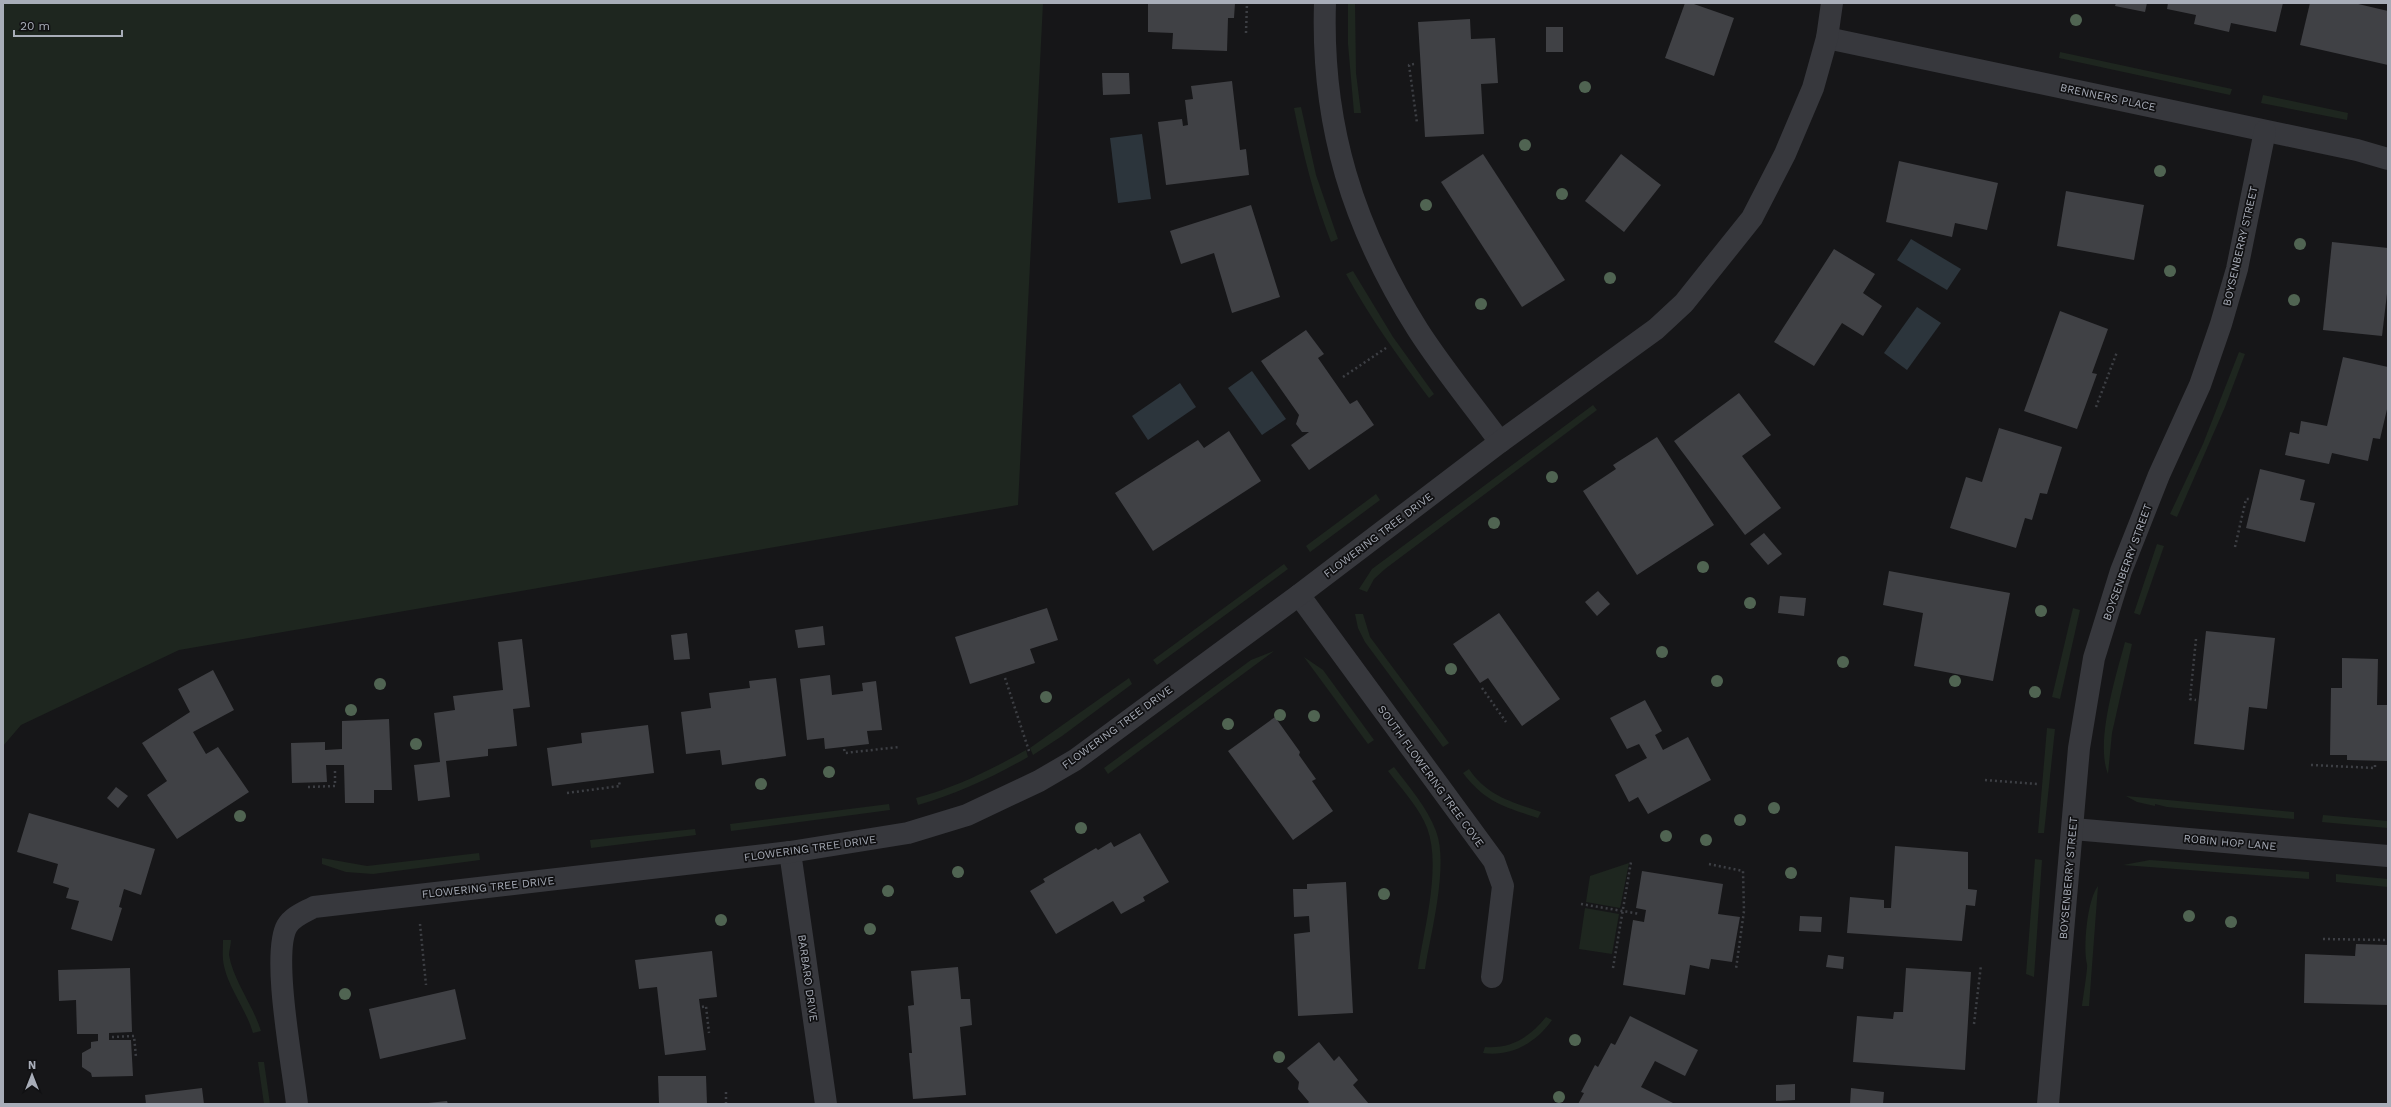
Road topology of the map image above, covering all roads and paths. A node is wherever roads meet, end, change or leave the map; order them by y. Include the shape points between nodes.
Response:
1 (1246, 3) edge
2 (1324, 3) edge
3 (1832, 3) edge
4 (1246, 33) dead end
5 (1827, 38) junction
6 (1414, 64) dead end
7 (1417, 123) dead end
8 (2265, 131) junction
9 (2388, 159) edge
10 (1386, 348) dead end
11 (2117, 352) dead end
12 (1343, 377) dead end
13 (2096, 407) dead end
14 (1500, 442) junction
15 (2251, 499) dead end
16 (2235, 547) dead end
17 (1298, 595) junction
18 (2196, 639) dead end
19 (1005, 678) dead end
20 (1482, 688) dead end
21 (2196, 700) dead end
22 (1506, 722) dead end
23 (899, 747) dead end
24 (844, 749) dead end
25 (1030, 756) dead end
26 (2375, 762) dead end
27 (2311, 765) dead end
28 (335, 770) dead end
29 (1985, 780) dead end
30 (619, 782) dead end
31 (2036, 784) dead end
32 (308, 787) dead end
33 (567, 793) dead end
34 (2073, 829) junction
35 (790, 852) junction
36 (2388, 856) edge
37 (1631, 862) dead end
38 (1709, 864) dead end
39 (1581, 904) dead end
40 (1623, 911) junction
41 (1640, 914) dead end
42 (419, 919) dead end
43 (2322, 939) dead end
44 (2388, 940) edge
45 (1981, 965) dead end
46 (1613, 968) dead end
47 (1736, 969) dead end
48 (1492, 977) dead end
49 (426, 986) dead end
50 (702, 1007) dead end
51 (1974, 1024) dead end
52 (709, 1033) dead end
53 (112, 1037) dead end
54 (136, 1057) dead end
55 (726, 1092) dead end
56 (297, 1104) edge
57 (726, 1104) edge
58 (826, 1104) edge
59 (2048, 1104) edge

1 - 4 path
2 - 14 street via 1327,91 1341,165 1355,207 1418,330
3 - 5 street, FLOWERING TREE DRIVE
5 - 8 street, BRENNERS PLACE
5 - 14 street, FLOWERING TREE DRIVE via 1800,123 1768,190 1752,218 1684,303 1656,329
6 - 7 path via 1409,65
8 - 9 street, BRENNERS PLACE
8 - 34 street, BOYSENBERRY STREET via 2237,269 2221,324 2200,385 2159,475 2121,571 2094,658 2082,720
10 - 12 path
11 - 13 path
14 - 17 street, FLOWERING TREE DRIVE
15 - 16 path via 2246,499
17 - 35 street, FLOWERING TREE DRIVE via 1075,760 1039,781 968,815 940,825 867,841
17 - 48 street, SOUTH FLOWERING TREE COVE via 1494,861 1503,886
18 - 21 path via 2190,699
19 - 25 path
20 - 22 path
23 - 24 path via 845,753
26 - 27 path via 2375,768
28 - 32 path via 335,786
29 - 31 path
30 - 33 path via 620,786
34 - 36 street, ROBIN HOP LANE
34 - 59 street, BOYSENBERRY STREET
35 - 56 street, FLOWERING TREE DRIVE via 314,907 296,917 287,926 281,950 282,983
35 - 58 street, BARBARO DRIVE
37 - 40 path
38 - 47 path via 1743,871 1744,912
39 - 40 path
40 - 41 path
40 - 46 path
42 - 49 path
43 - 44 path
45 - 51 path
50 - 52 path via 706,1006
53 - 54 path via 134,1036
55 - 57 path

